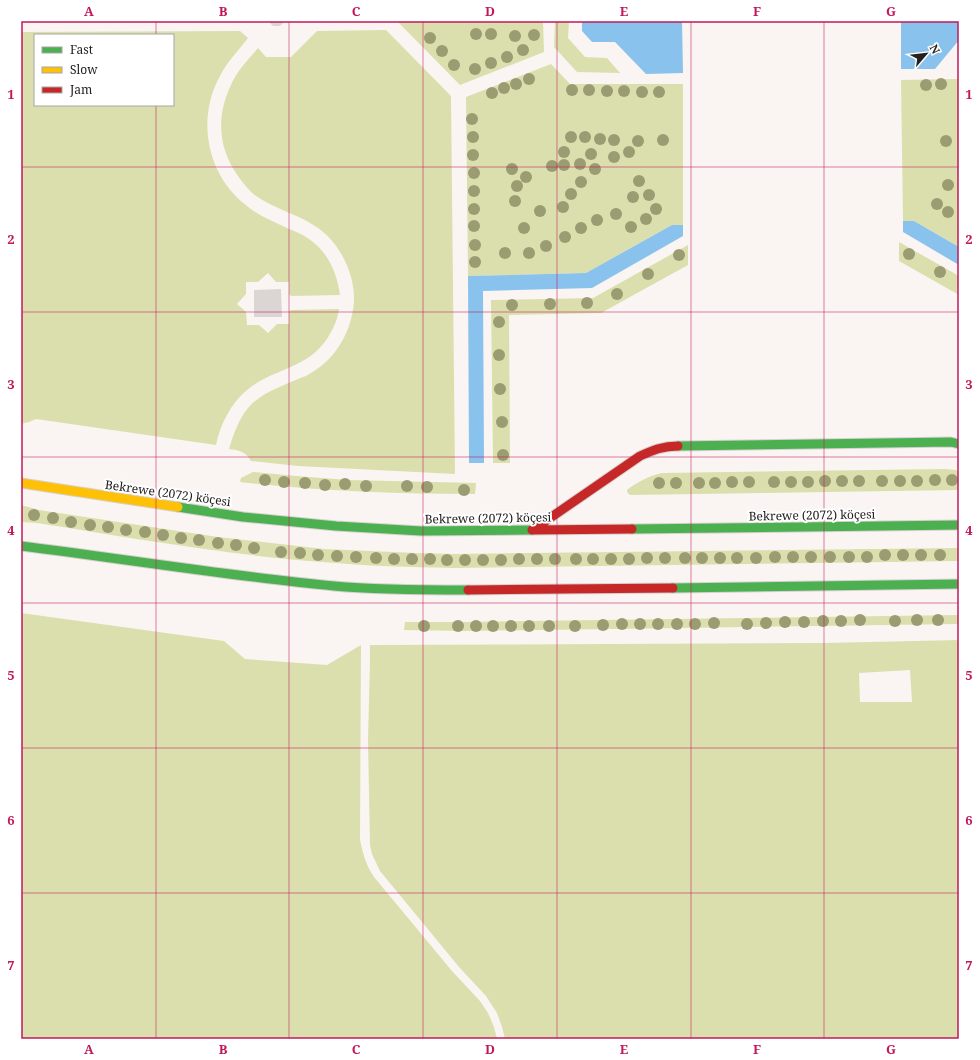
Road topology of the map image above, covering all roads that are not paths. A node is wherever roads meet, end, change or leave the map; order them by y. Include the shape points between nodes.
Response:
1 (959, 444) edge
2 (21, 483) edge
3 (959, 525) edge
4 (534, 529) junction
5 (21, 546) edge
6 (959, 584) edge

1 - 4 main road via 951,442 670,446 654,449
2 - 4 main road, Bekrewe (2072) köçesi via 243,517 336,526 421,531
3 - 4 main road, Bekrewe (2072) köçesi
5 - 6 main road via 245,576 385,589 548,590

